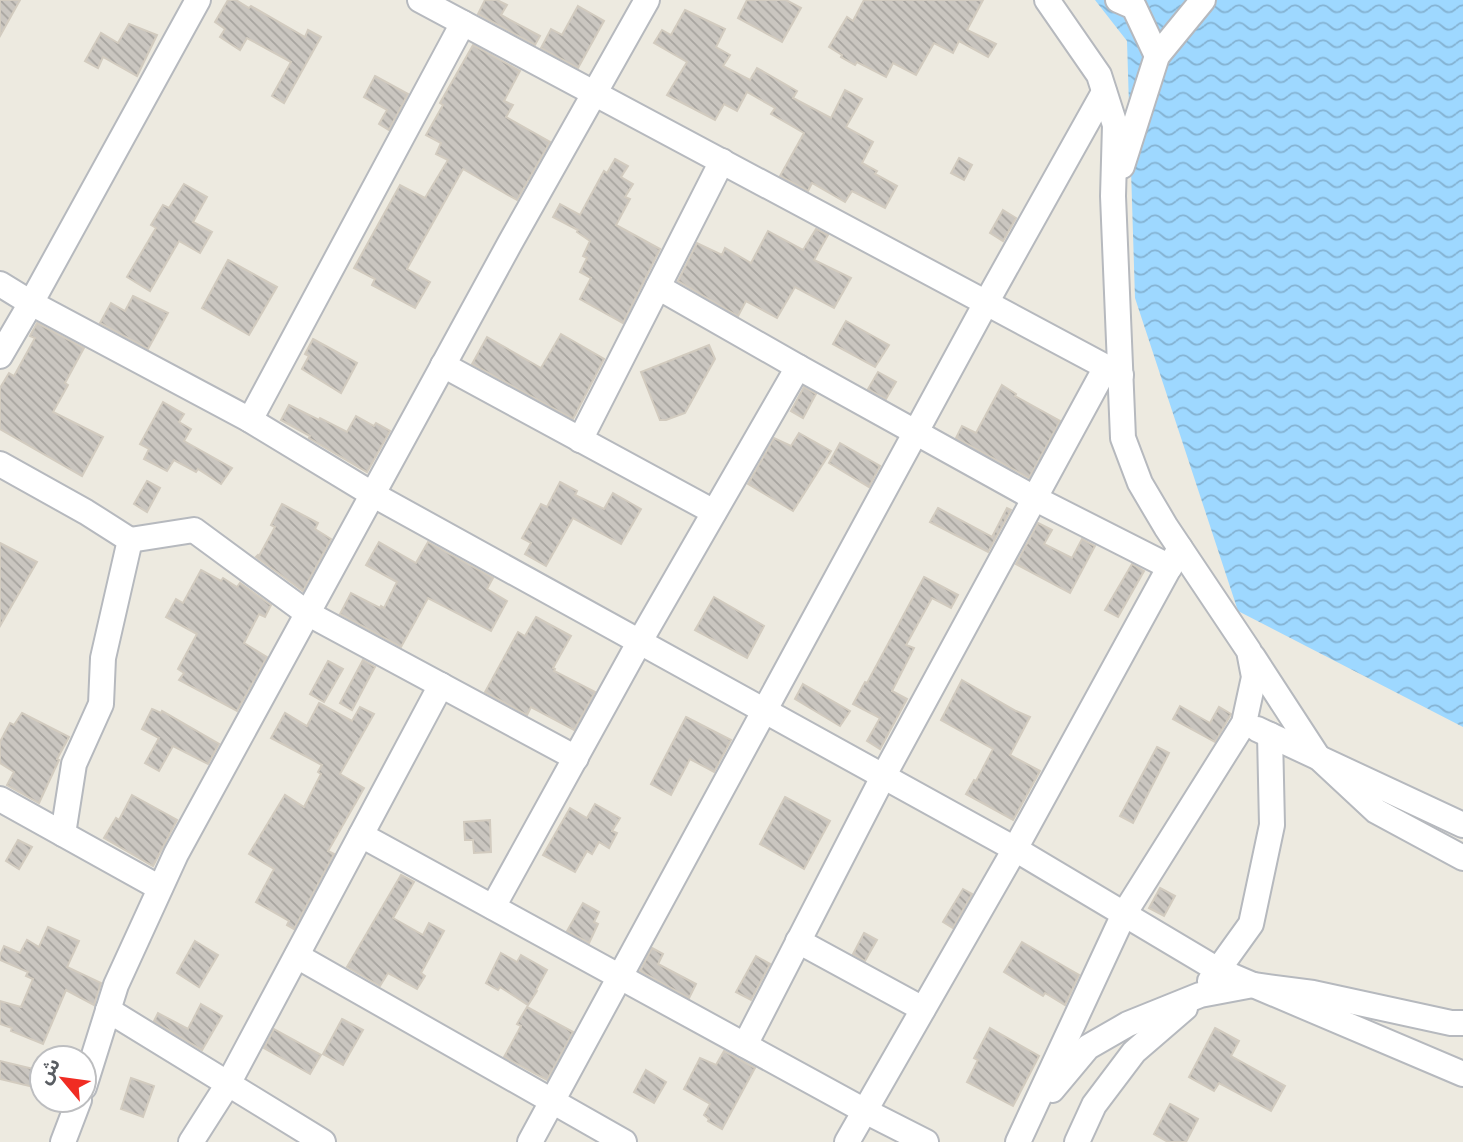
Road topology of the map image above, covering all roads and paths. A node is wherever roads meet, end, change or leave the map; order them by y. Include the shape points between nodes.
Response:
1 (198, 0) edge
2 (420, 0) edge
3 (647, 0) edge
4 (1047, 0) edge
5 (1118, 0) edge
6 (1203, 0) edge
7 (463, 23) junction
8 (1157, 55) junction
9 (594, 92) junction
10 (1104, 92) junction
11 (722, 161) junction
12 (1113, 195) junction
13 (0, 284) edge
14 (658, 287) junction
15 (31, 303) junction
16 (986, 303) junction
17 (0, 356) edge
18 (443, 365) junction
19 (798, 367) junction
20 (1113, 371) junction
21 (250, 420) junction
22 (916, 432) junction
23 (580, 440) junction
24 (0, 464) edge
25 (372, 494) junction
26 (1034, 498) junction
27 (714, 512) junction
28 (130, 540) junction
29 (1175, 557) junction
30 (307, 612) junction
31 (640, 641) junction
32 (1250, 651) junction
33 (441, 685) junction
34 (765, 710) junction
35 (1244, 723) junction
36 (1270, 735) junction
37 (1318, 757) junction
38 (576, 758) junction
39 (884, 775) junction
40 (0, 799) edge
41 (1463, 825) edge
42 (63, 834) junction
43 (361, 835) junction
44 (1016, 849) junction
45 (1463, 858) edge
46 (160, 888) junction
47 (493, 907) junction
48 (1124, 914) junction
49 (798, 941) junction
50 (297, 956) junction
51 (1218, 970) junction
52 (620, 977) junction
53 (1253, 985) junction
54 (1200, 995) junction
55 (108, 1010) junction
56 (923, 1010) junction
57 (1463, 1023) edge
58 (97, 1044) edge
59 (745, 1045) junction
60 (1463, 1074) edge
61 (228, 1084) junction
62 (551, 1102) junction
63 (864, 1111) junction
64 (74, 1114) edge
65 (1029, 1118) junction
66 (63, 1142) edge
67 (191, 1142) edge
68 (323, 1142) edge
69 (530, 1142) edge
70 (624, 1142) edge
71 (847, 1142) edge
72 (926, 1142) edge
73 (1018, 1142) edge
74 (1077, 1142) edge

1 - 15 street
2 - 7 street
3 - 9 street
4 - 10 street via 1099,75
5 - 8 street via 1134,7
6 - 8 street
7 - 9 street
7 - 21 street
8 - 12 street
9 - 11 street
9 - 18 street
10 - 12 street via 1115,125
10 - 16 street
11 - 14 street
11 - 16 street
12 - 20 street
13 - 15 street
14 - 19 street
14 - 23 street
15 - 17 street
15 - 21 street
16 - 20 street
16 - 22 street
18 - 23 street
18 - 25 street
19 - 22 street
19 - 27 street
20 - 26 street
20 - 29 street via 1124,438
21 - 25 street
22 - 26 street
22 - 34 street
23 - 27 street
24 - 28 street
25 - 30 street
25 - 31 street
26 - 29 street
26 - 39 street
27 - 31 street
28 - 30 street via 194,530
28 - 42 street via 103,657 101,705 74,764
29 - 32 street
29 - 44 street
30 - 33 street
30 - 46 street
31 - 34 street
31 - 38 street
32 - 35 street via 1254,677
32 - 37 street
33 - 38 street
33 - 43 street
34 - 39 street
34 - 52 street
35 - 36 street
35 - 48 street
36 - 37 street
36 - 51 street via 1272,825 1251,924
37 - 41 street
37 - 45 street via 1376,811
38 - 47 street
39 - 44 street
39 - 49 street
40 - 42 street
42 - 46 street
43 - 47 street
43 - 50 street
44 - 48 street
44 - 56 street
46 - 55 street
47 - 52 street
48 - 51 street
48 - 65 street
49 - 56 street
49 - 59 street
50 - 61 street
50 - 62 street
51 - 53 street
51 - 54 street
52 - 59 street
52 - 62 street
53 - 54 street
53 - 57 street
53 - 60 street
54 - 65 street via 1128,1024 1088,1047
54 - 74 street via 1134,1052 1094,1105
55 - 58 street
55 - 61 street
56 - 63 street
59 - 63 street
61 - 67 street
61 - 68 street
62 - 69 street
62 - 70 street
63 - 71 street
63 - 72 street
64 - 66 street
65 - 73 street

